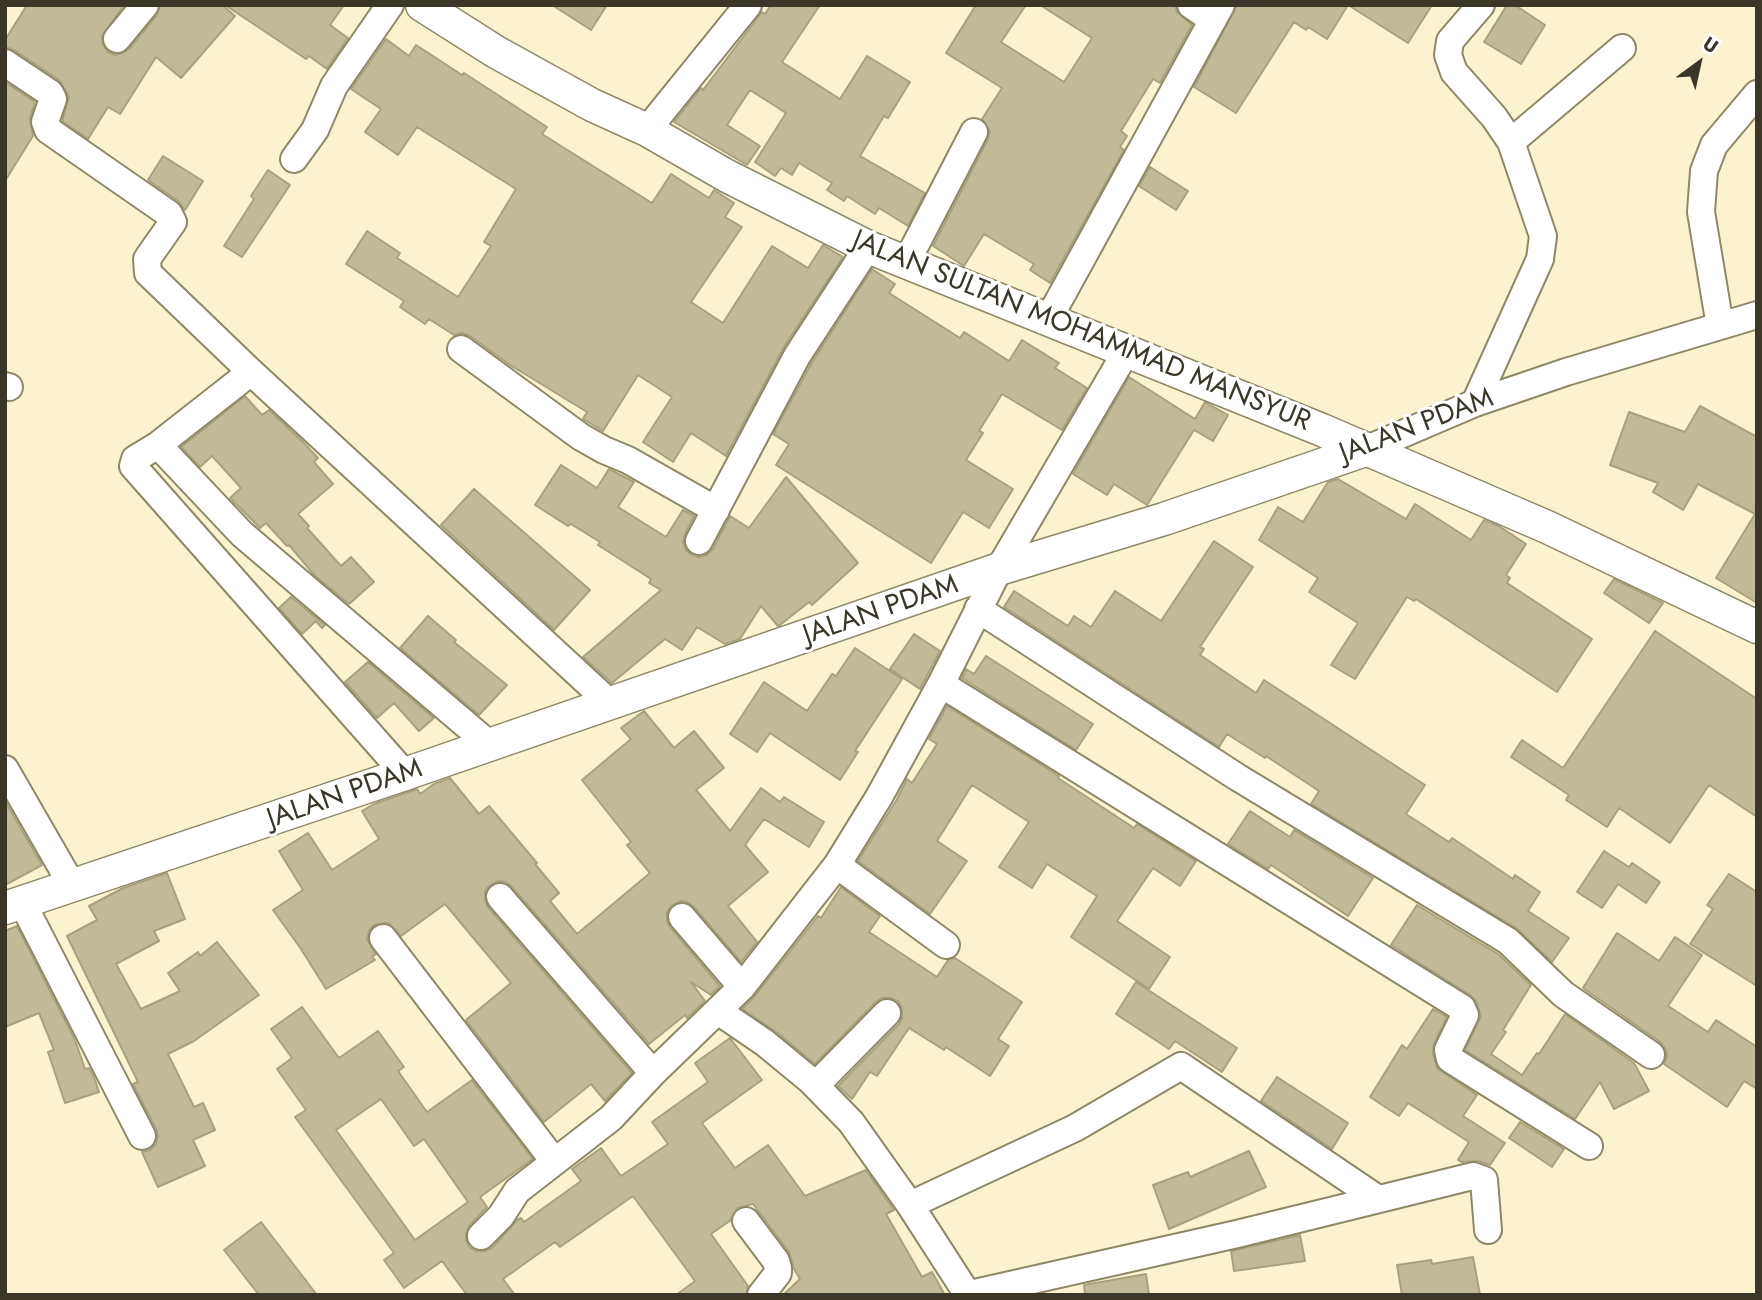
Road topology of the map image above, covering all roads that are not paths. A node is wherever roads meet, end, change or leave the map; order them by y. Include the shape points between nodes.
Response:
1 (145, 5) edge
2 (390, 5) edge
3 (748, 5) edge
4 (1191, 5) edge
5 (1481, 5) edge
6 (423, 6) edge
7 (1217, 12) edge
8 (117, 39) dead end
9 (1622, 48) dead end
10 (5, 64) edge
11 (1757, 94) edge
12 (647, 130) junction
13 (974, 132) dead end
14 (1511, 142) junction
15 (294, 159) dead end
16 (868, 247) junction
17 (906, 263) junction
18 (1757, 315) edge
19 (1048, 320) junction
20 (1720, 326) junction
21 (461, 349) dead end
22 (1126, 352) junction
23 (251, 372) junction
24 (1475, 403) junction
25 (158, 445) junction
26 (1365, 450) junction
27 (716, 510) junction
28 (699, 541) dead end
29 (999, 569) junction
30 (978, 609) junction
31 (1757, 626) edge
32 (941, 684) junction
33 (611, 704) junction
34 (490, 745) junction
35 (5, 769) edge
36 (405, 774) junction
37 (837, 865) junction
38 (73, 887) junction
39 (500, 897) dead end
40 (14, 905) edge
41 (682, 917) dead end
42 (383, 938) dead end
43 (946, 945) dead end
44 (742, 986) junction
45 (718, 1011) junction
46 (887, 1013) dead end
47 (1651, 1055) dead end
48 (653, 1073) junction
49 (816, 1085) junction
50 (142, 1136) dead end
51 (1589, 1146) dead end
52 (554, 1161) junction
53 (1378, 1199) junction
54 (910, 1205) junction
55 (746, 1221) dead end
56 (1488, 1230) dead end
57 (481, 1236) dead end
58 (967, 1294) edge
59 (761, 1295) edge

1 - 8 street
2 - 15 street via 334,86 315,130
3 - 12 street
4 - 7 street
5 - 14 street via 1450,41 1448,55 1454,72
6 - 12 street, JALAN SULTAN MOHAMMAD MANSYUR via 508,59
7 - 19 street
9 - 14 street
10 - 23 street via 50,93 48,130 169,214 173,222 147,258 148,273
11 - 20 street via 1714,145 1704,171 1701,212
12 - 16 street, JALAN SULTAN MOHAMMAD MANSYUR
13 - 17 street
14 - 24 street via 1543,236 1540,259
16 - 17 street, JALAN SULTAN MOHAMMAD MANSYUR
16 - 27 street via 797,356
17 - 19 street, JALAN SULTAN MOHAMMAD MANSYUR
18 - 20 street, JALAN PDAM
19 - 22 street, JALAN SULTAN MOHAMMAD MANSYUR
20 - 24 street, JALAN PDAM
21 - 27 street via 581,437
22 - 26 street, JALAN SULTAN MOHAMMAD MANSYUR
22 - 29 street
23 - 25 street
23 - 33 street
24 - 26 street, JALAN PDAM
25 - 34 street via 242,534
25 - 36 street via 135,459 133,466
26 - 29 street, JALAN PDAM
26 - 31 street, JALAN SULTAN MOHAMMAD MANSYUR via 1547,527
27 - 28 street
29 - 30 street
29 - 33 street, JALAN PDAM
30 - 32 street
30 - 47 street via 1237,777 1508,940 1563,994
32 - 37 street
32 - 51 street via 1462,1008 1465,1015 1448,1050 1450,1059
33 - 34 street, JALAN PDAM
34 - 36 street, JALAN PDAM
35 - 38 street
36 - 38 street, JALAN PDAM
37 - 43 street
37 - 44 street
38 - 40 street, JALAN PDAM
39 - 48 street
40 - 50 street
41 - 44 street
42 - 52 street
44 - 45 street
45 - 48 street
45 - 49 street
46 - 49 street
48 - 52 street via 611,1118
49 - 54 street via 851,1122
52 - 57 street via 517,1191
53 - 54 street via 1181,1066 1075,1128
53 - 56 street via 1479,1176 1484,1180
53 - 58 street
54 - 58 street
55 - 59 street via 778,1268

